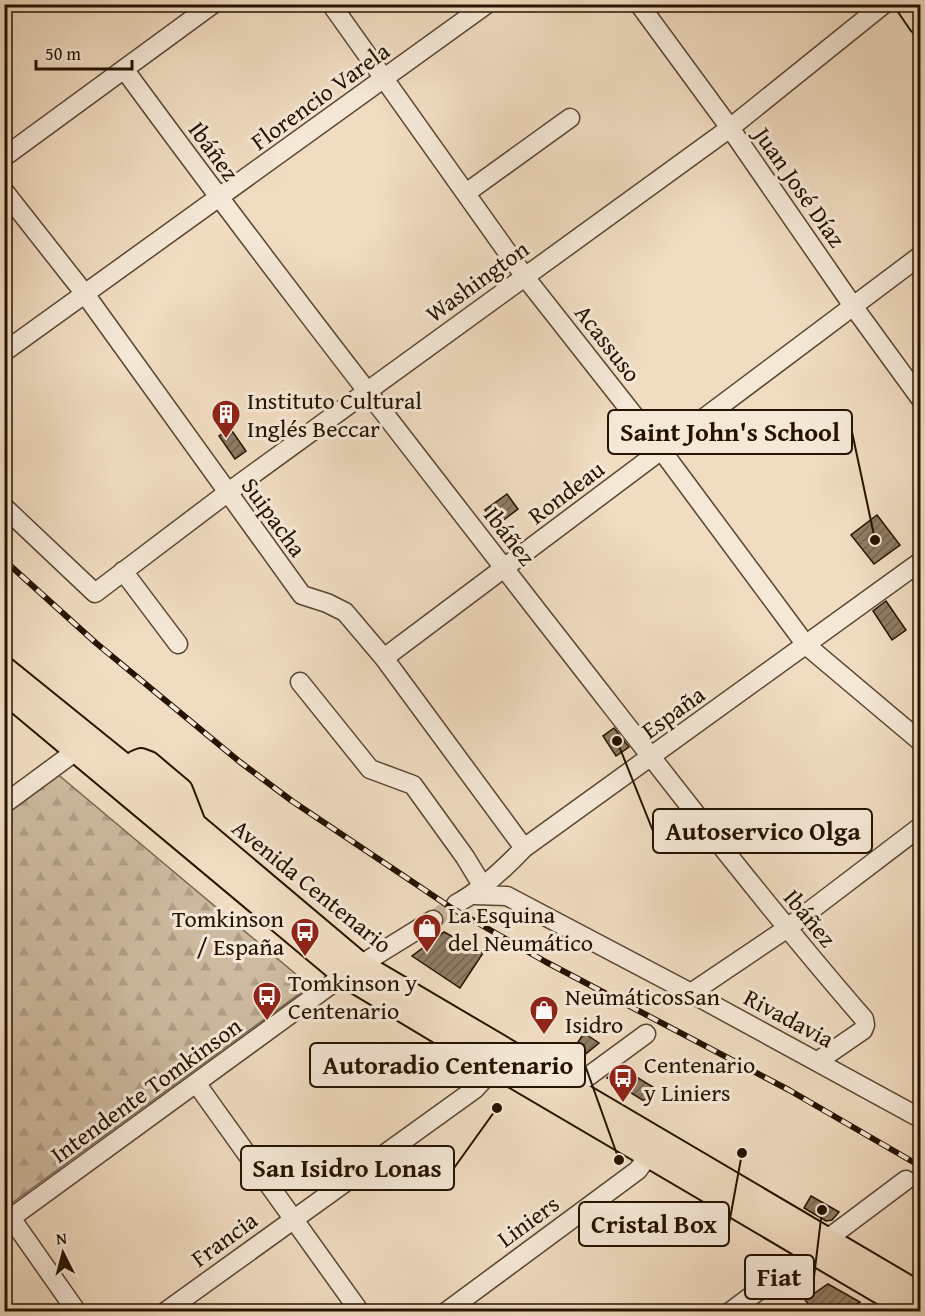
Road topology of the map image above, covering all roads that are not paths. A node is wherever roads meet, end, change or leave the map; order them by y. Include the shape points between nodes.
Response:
1 (213, 4) edge
2 (331, 4) edge
3 (487, 4) edge
4 (639, 4) edge
5 (884, 4) edge
6 (907, 4) edge
7 (921, 23) edge
8 (124, 69) junction
9 (384, 79) junction
10 (570, 118) dead end
11 (730, 128) junction
12 (4, 157) edge
13 (4, 191) edge
14 (466, 192) junction
15 (219, 199) junction
16 (921, 256) edge
17 (525, 276) junction
18 (85, 294) junction
19 (853, 306) junction
20 (4, 352) edge
21 (366, 391) junction
22 (921, 398) edge
23 (662, 451) junction
24 (227, 493) junction
25 (4, 507) edge
26 (921, 562) edge
27 (505, 569) junction
28 (123, 571) junction
29 (178, 644) dead end
30 (806, 645) junction
31 (384, 658) junction
32 (4, 668) edge
33 (300, 682) dead end
34 (4, 691) edge
35 (921, 741) edge
36 (76, 751) junction
37 (652, 757) junction
38 (122, 777) junction
39 (4, 804) edge
40 (921, 827) edge
41 (524, 848) junction
42 (504, 869) junction
43 (478, 890) junction
44 (507, 896) junction
45 (456, 904) tunnel mouth
46 (433, 920) tunnel mouth
47 (786, 929) junction
48 (352, 969) junction
49 (691, 993) junction
50 (646, 1034) dead end
51 (499, 1056) junction
52 (818, 1061) junction
53 (196, 1083) junction
54 (572, 1089) junction
55 (921, 1118) edge
56 (654, 1148) junction
57 (906, 1180) dead end
58 (293, 1218) junction
59 (8, 1220) edge
60 (817, 1245) junction
61 (921, 1294) edge
62 (77, 1311) edge
63 (165, 1311) edge
64 (360, 1311) edge
65 (446, 1311) edge
66 (730, 1311) edge
67 (914, 1311) edge

1 - 8 street
2 - 9 street, Acassuso
3 - 9 street, Florencio Varela
4 - 11 street, Juan José Díaz
5 - 11 street, Washington
6 - 7 main road
8 - 12 street
8 - 15 street, Ibáñez
9 - 14 street, Acassuso
9 - 15 street, Florencio Varela
10 - 14 street
11 - 17 street, Washington
11 - 19 street, Juan José Díaz
13 - 18 street, Suipacha
14 - 17 street, Acassuso
15 - 18 street, Florencio Varela
15 - 21 street, Ibáñez
16 - 19 street, Rondeau
17 - 21 street, Washington
17 - 23 street, Acassuso
18 - 20 street, Florencio Varela
18 - 24 street, Suipacha
19 - 22 street, Juan José Díaz
19 - 23 street, Rondeau
21 - 24 street, Washington
21 - 27 street, Ibáñez
23 - 27 street, Rondeau
23 - 30 street, Acassuso
24 - 28 street, Washington
24 - 31 street, Suipacha via 302,595 345,612
25 - 28 street, Washington via 95,593
26 - 30 street, España
27 - 31 street, Rondeau
27 - 37 street, Ibáñez
28 - 29 street
30 - 35 street, Acassuso
30 - 37 street, España
31 - 41 street, Suipacha
32 - 38 main road, Avenida Centenario
33 - 43 street via 370,770 413,785 465,857
34 - 36 main road, Avenida Centenario
36 - 38 main road, Avenida Centenario
36 - 39 street
37 - 41 street, España
37 - 47 street, Ibáñez
38 - 48 main road, Avenida Centenario
38 - 48 main road, Avenida Centenario via 141,760 154,767 181,790 194,825
40 - 47 street
41 - 42 street, España
42 - 43 street, España
42 - 44 street via 501,880
43 - 44 street, Rivadavia
43 - 45 street, España
44 - 49 street, Rivadavia
46 - 48 street
47 - 49 street
47 - 52 street, Ibáñez via 864,1019 863,1030
48 - 51 main road, Avenida Centenario
48 - 53 street, Intendente Tomkinson
49 - 52 street, Rivadavia
50 - 54 street
51 - 54 main road, Avenida Centenario
51 - 56 main road, Avenida Centenario
51 - 58 street, Francia via 475,1089
52 - 55 street, Rivadavia
53 - 58 street
53 - 59 street, Intendente Tomkinson
54 - 56 main road, Avenida Centenario
56 - 60 main road, Avenida Centenario
56 - 65 street, Liniers via 638,1170
57 - 60 street
58 - 63 street, Francia
58 - 64 street
59 - 62 street
60 - 61 main road, Avenida Centenario
60 - 66 street
60 - 67 main road, Avenida Centenario

